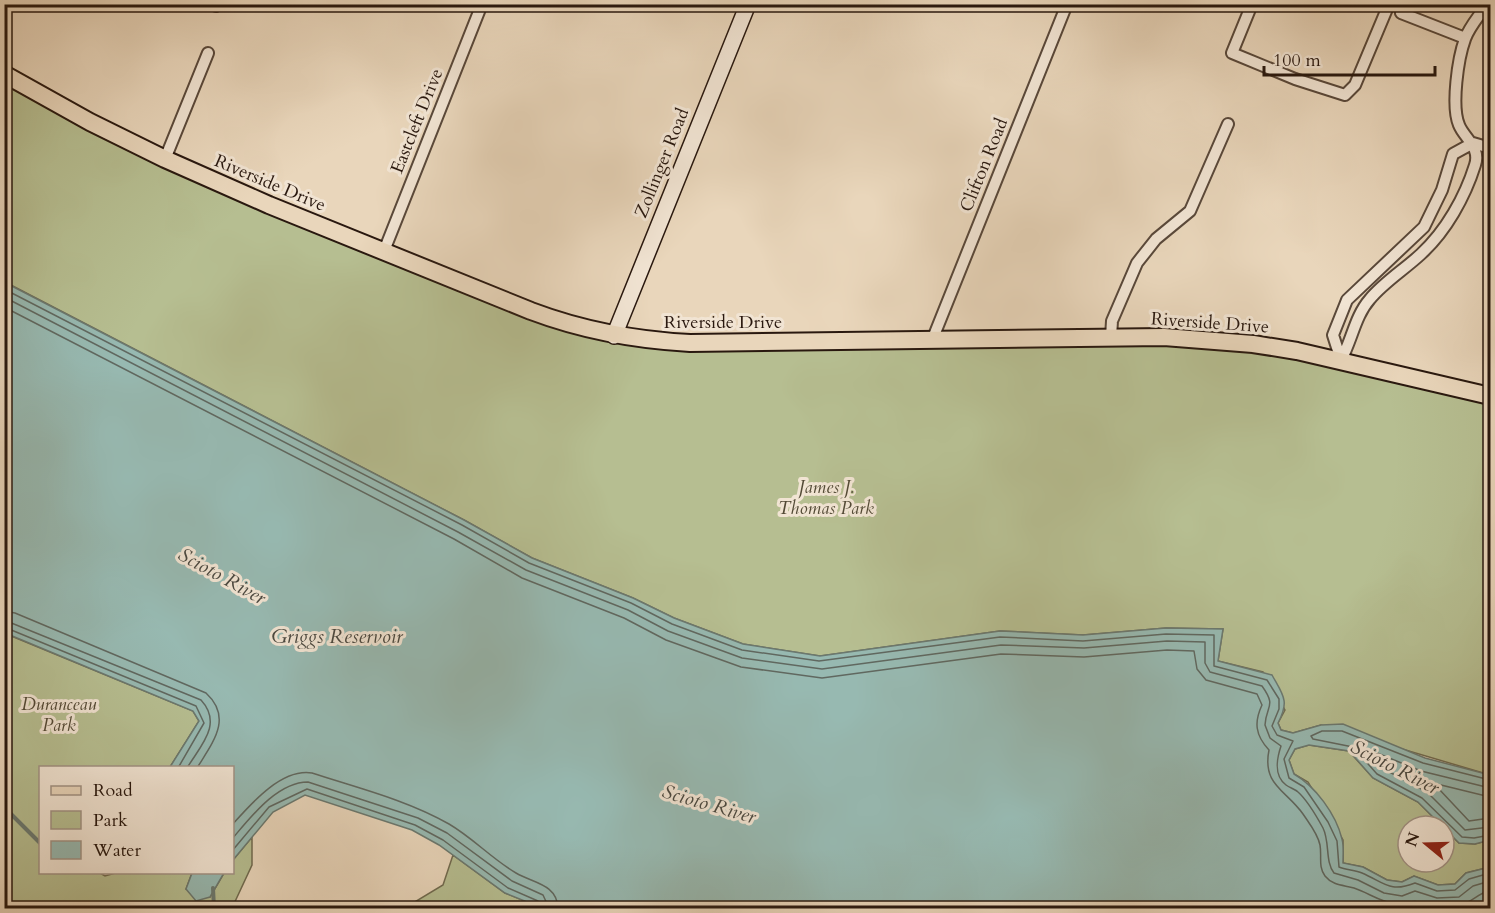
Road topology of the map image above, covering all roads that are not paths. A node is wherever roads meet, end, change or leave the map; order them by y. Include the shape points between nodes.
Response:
1 (482, 4) edge
2 (748, 4) edge
3 (1067, 4) edge
4 (1252, 4) edge
5 (1389, 4) edge
6 (1487, 4) edge
7 (1401, 13) dead end
8 (1465, 38) junction
9 (208, 53) dead end
10 (4, 74) edge
11 (1228, 124) dead end
12 (1473, 143) junction
13 (1491, 148) edge
14 (165, 159) junction
15 (384, 251) junction
16 (614, 336) junction
17 (1112, 337) junction
18 (933, 338) junction
19 (1341, 360) junction
20 (1491, 396) edge

1 - 15 street, Eastcleft Drive
2 - 16 main road, Zollinger Road
3 - 18 street, Clifton Road
4 - 5 street via 1232,52 1345,95 1355,85
6 - 8 street
7 - 8 street
8 - 12 street via 1455,103 1459,125
9 - 14 street
10 - 14 main road, Riverside Drive
11 - 17 street via 1190,211 1156,239 1137,263 1112,321
12 - 13 street
12 - 19 street via 1476,162 1442,232 1365,305
12 - 19 street via 1453,154 1441,193 1424,226 1347,300 1333,335
14 - 15 main road, Riverside Drive
15 - 16 main road, Riverside Drive via 566,324
16 - 18 main road, Riverside Drive via 690,343
17 - 18 main road, Riverside Drive
17 - 19 main road, Riverside Drive via 1221,341
19 - 20 main road, Riverside Drive

